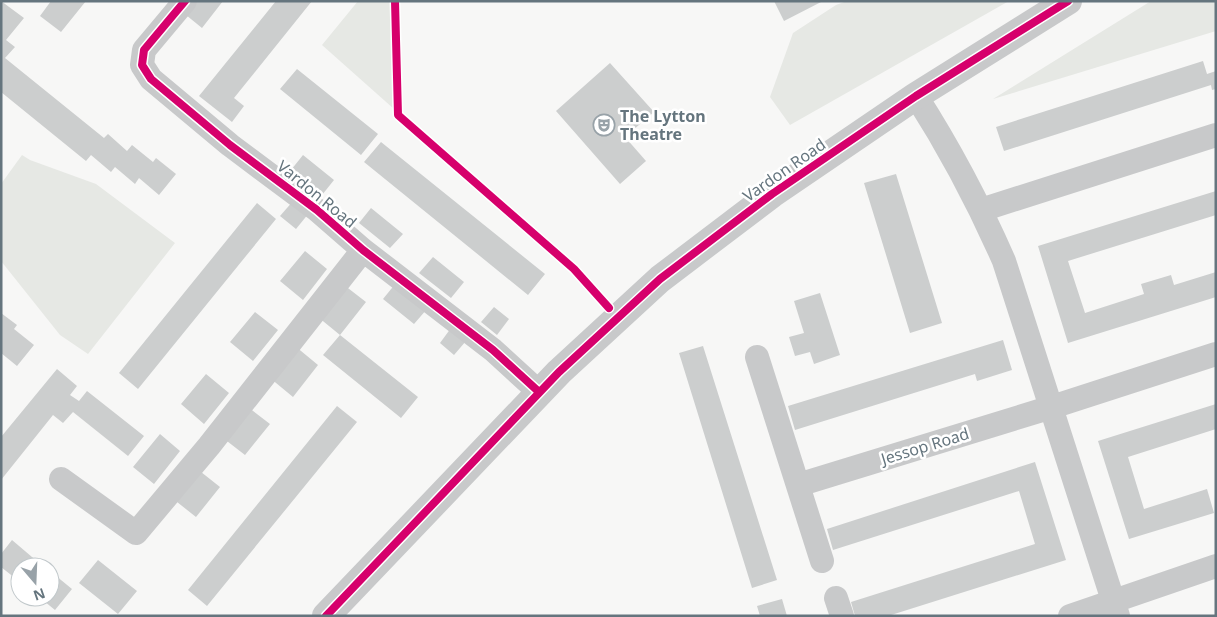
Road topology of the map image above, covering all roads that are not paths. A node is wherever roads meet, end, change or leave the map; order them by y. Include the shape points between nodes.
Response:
1 (185, 1) edge
2 (1068, 1) edge
3 (916, 96) junction
4 (1216, 134) edge
5 (982, 210) junction
6 (363, 250) junction
7 (1216, 354) edge
8 (757, 357) dead end
9 (539, 392) junction
10 (1052, 407) junction
11 (61, 479) dead end
12 (798, 485) junction
13 (822, 561) dead end
14 (1216, 566) edge
15 (1116, 608) edge
16 (326, 616) edge
17 (1070, 616) edge

1 - 6 street, Vardon Road via 144,50 142,66 151,79 318,210
2 - 3 street, Vardon Road
3 - 5 street
3 - 9 street, Vardon Road via 772,194 660,279
4 - 5 street
5 - 10 street via 1004,261
6 - 9 street, Vardon Road via 494,350
6 - 11 street, Vardon Road via 209,446 136,533
7 - 10 street, Jessop Road
8 - 12 street
9 - 16 street, Vardon Road
10 - 12 street, Jessop Road
10 - 15 street
12 - 13 street
14 - 15 street
15 - 17 street

